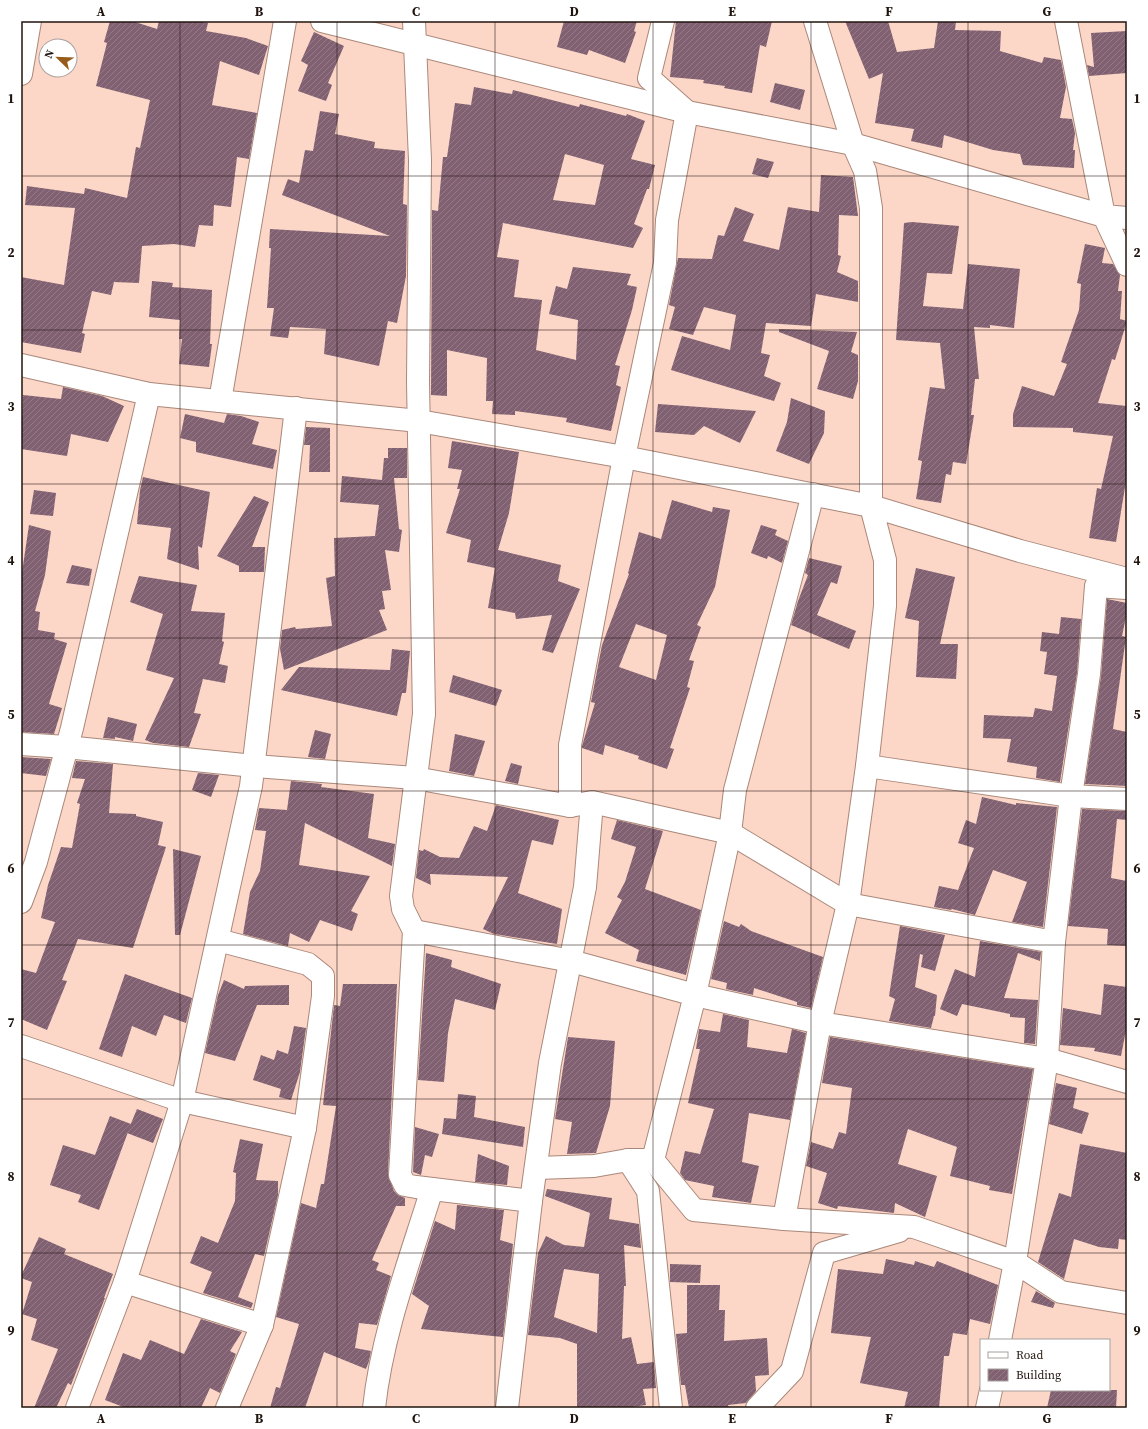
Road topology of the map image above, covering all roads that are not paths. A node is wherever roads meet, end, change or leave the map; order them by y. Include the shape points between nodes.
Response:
1 (30, 21) edge
2 (285, 21) edge
3 (322, 21) edge
4 (414, 21) edge
5 (663, 21) edge
6 (815, 21) edge
7 (1066, 21) edge
8 (415, 44) junction
9 (21, 74) edge
10 (687, 112) junction
11 (852, 144) junction
12 (1104, 216) junction
13 (1127, 218) edge
14 (1127, 265) edge
15 (21, 365) edge
16 (148, 394) junction
17 (220, 401) junction
18 (296, 408) junction
19 (419, 421) junction
20 (624, 457) junction
21 (813, 494) junction
22 (871, 506) junction
23 (1127, 578) edge
24 (1127, 588) edge
25 (21, 744) edge
26 (66, 747) junction
27 (254, 766) junction
28 (867, 766) junction
29 (415, 778) junction
30 (1071, 796) junction
31 (1127, 799) edge
32 (592, 802) junction
33 (570, 806) junction
34 (730, 833) junction
35 (21, 902) edge
36 (848, 904) junction
37 (414, 931) junction
38 (218, 940) junction
39 (1054, 942) junction
40 (571, 961) junction
41 (695, 995) junction
42 (820, 1023) junction
43 (21, 1046) edge
44 (1047, 1059) junction
45 (1127, 1082) edge
46 (182, 1101) junction
47 (305, 1128) junction
48 (628, 1160) junction
49 (653, 1160) junction
50 (537, 1168) junction
51 (432, 1188) junction
52 (531, 1201) junction
53 (784, 1219) junction
54 (914, 1227) junction
55 (1015, 1262) junction
56 (125, 1282) junction
57 (1127, 1303) edge
58 (262, 1325) junction
59 (1000, 1339) edge
60 (991, 1391) edge
61 (77, 1408) edge
62 (227, 1408) edge
63 (374, 1408) edge
64 (507, 1408) edge
65 (672, 1408) edge
66 (757, 1408) edge
67 (987, 1408) edge

1 - 9 street
2 - 17 street
3 - 8 street
4 - 8 street
5 - 10 street via 649,78
6 - 11 street
7 - 12 street
8 - 10 street
8 - 19 street via 420,160
10 - 11 street
10 - 20 street via 667,220 665,263
11 - 12 street
11 - 22 street via 865,171 871,208
12 - 13 street
12 - 14 street
15 - 16 street
16 - 17 street
16 - 26 street
17 - 18 street
18 - 19 street
18 - 27 street
19 - 20 street
19 - 29 street via 424,714
20 - 21 street
20 - 33 street via 570,745
21 - 22 street
21 - 34 street via 735,790
22 - 23 street via 1020,551
22 - 28 street via 885,560 885,606
24 - 30 street via 1096,586 1089,674
25 - 26 street
26 - 27 street
26 - 35 street via 36,862
27 - 29 street
27 - 38 street
28 - 30 street
28 - 36 street
29 - 33 street
29 - 37 street via 401,896 403,909
30 - 31 street
30 - 39 street
32 - 33 street
32 - 34 street
32 - 40 street via 585,887
34 - 36 street
34 - 41 street
36 - 39 street
36 - 42 street
37 - 40 street
37 - 51 street via 400,1175 405,1185
38 - 46 street
38 - 47 street via 308,964 323,976 323,996
39 - 44 street
40 - 41 street
40 - 50 street via 550,1063
41 - 42 street
41 - 49 street
42 - 44 street
42 - 53 street
43 - 46 street
44 - 45 street
44 - 55 street
46 - 47 street
46 - 56 street
47 - 58 street
48 - 49 street
48 - 50 street via 594,1166
48 - 65 street via 648,1191
49 - 53 street via 694,1210
50 - 52 street
51 - 52 street
51 - 63 street via 386,1338 377,1377
52 - 64 street
53 - 54 street
54 - 55 street
54 - 66 street via 824,1253 792,1371
55 - 57 street via 1062,1292
55 - 59 street
56 - 58 street
56 - 61 street
58 - 62 street
60 - 67 street

